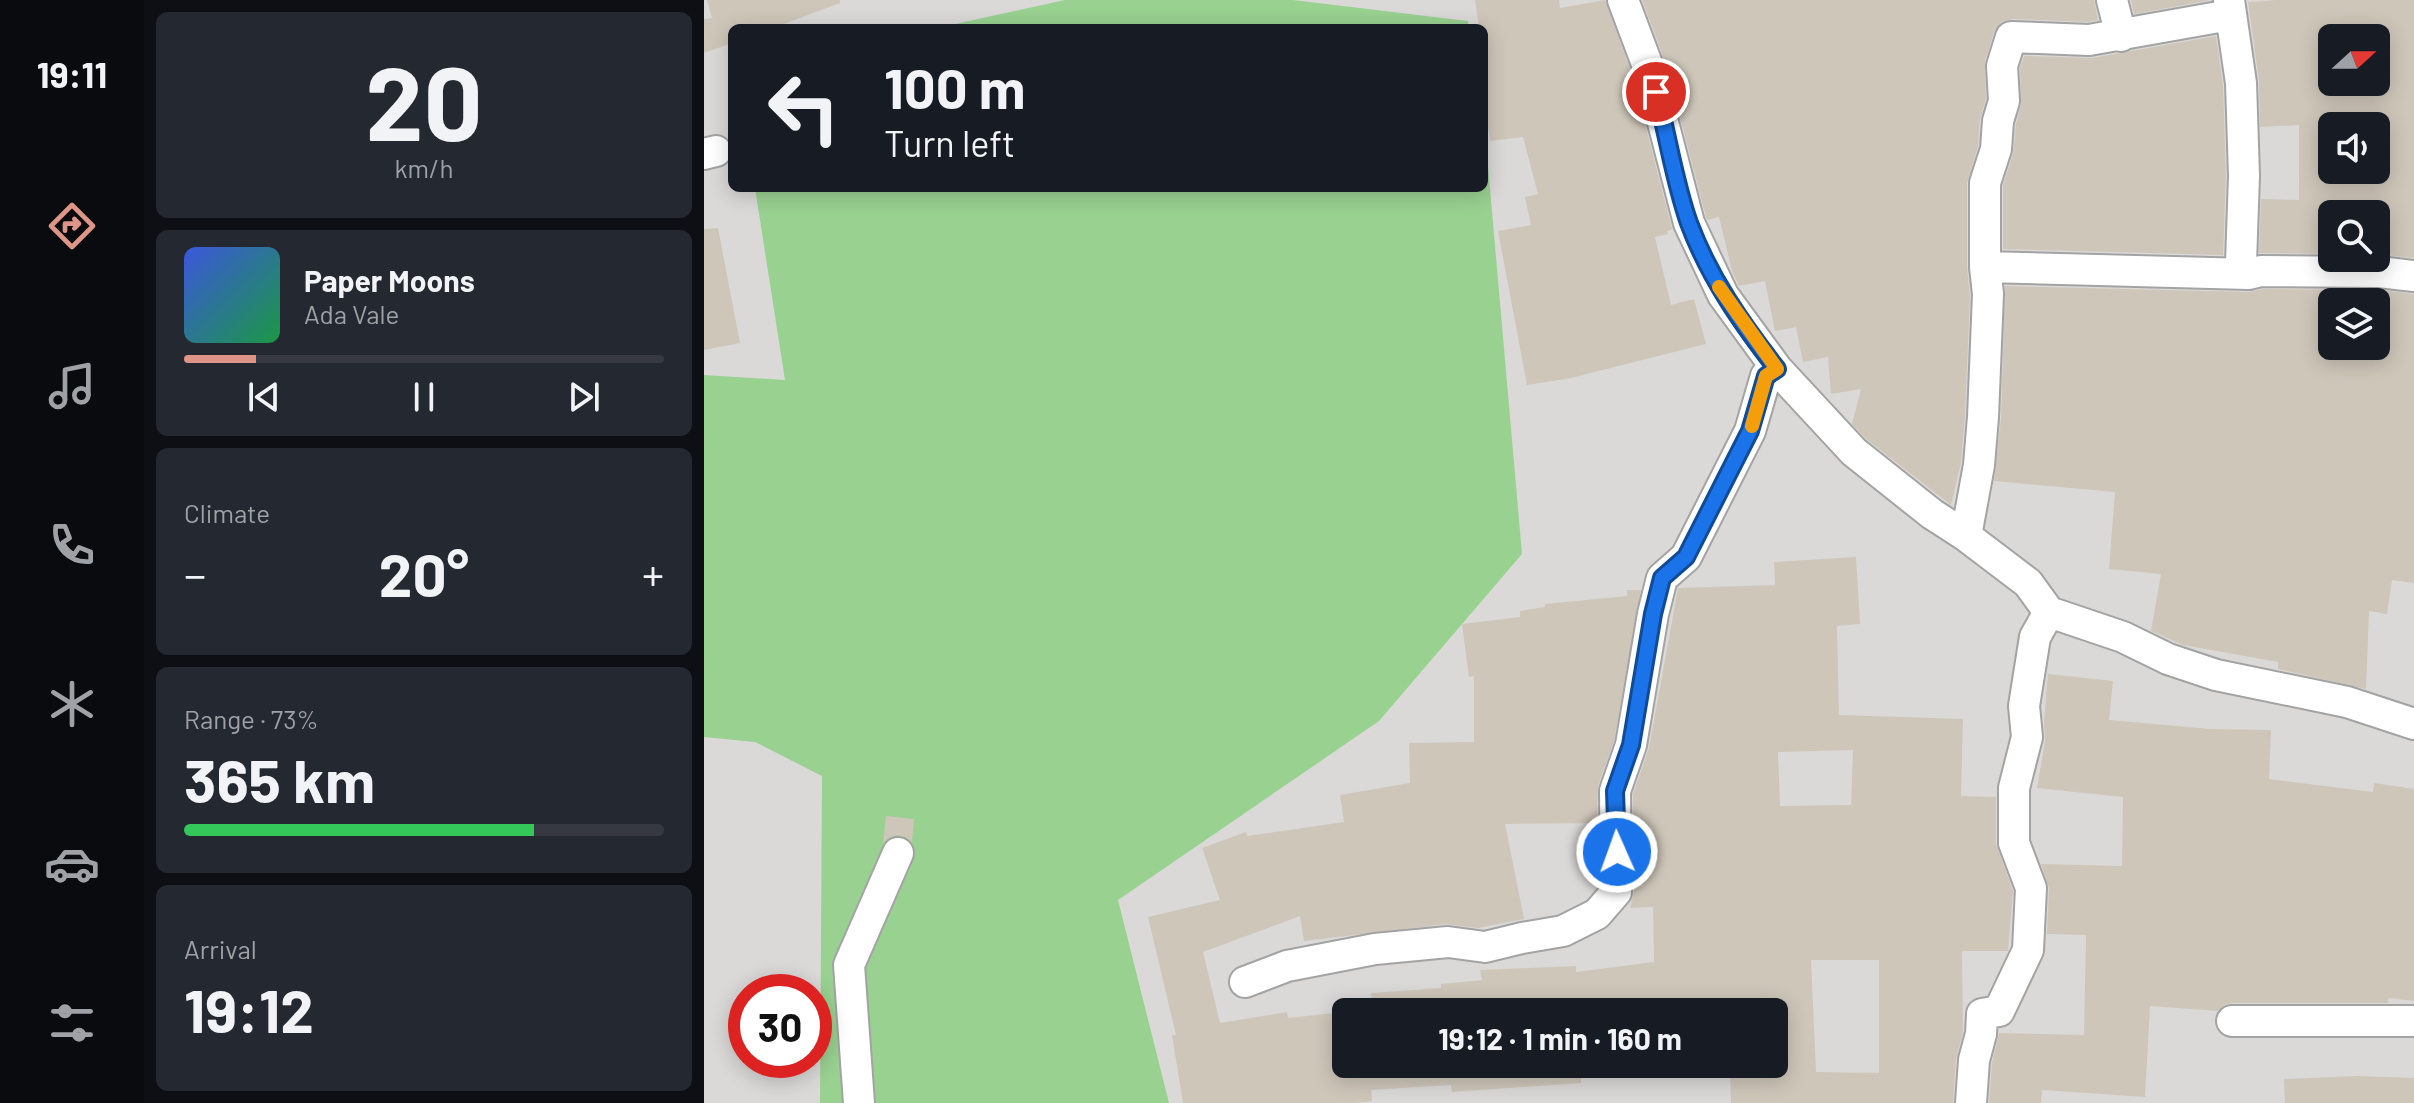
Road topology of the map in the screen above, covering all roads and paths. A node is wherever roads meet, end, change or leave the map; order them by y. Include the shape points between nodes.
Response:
1 (1623, 0) edge
2 (2112, 0) edge
3 (2229, 8) edge
4 (2121, 36) junction
5 (1985, 267) junction
6 (2249, 274) junction
7 (2414, 276) edge
8 (1777, 369) junction
9 (1966, 536) junction
10 (2049, 612) junction
11 (2414, 724) edge
12 (898, 853) dead end
13 (1245, 982) dead end
14 (2232, 1021) dead end
15 (2414, 1021) edge
16 (859, 1103) edge
17 (1971, 1103) edge

1 - 8 street via 1650,72 1689,223 1723,295
2 - 4 street
3 - 4 street
3 - 6 street via 2241,83 2241,263
4 - 5 street via 2011,37 2002,66 2004,101 1996,149 1985,183
5 - 6 street
5 - 9 street via 1982,429
6 - 7 street
8 - 9 street via 1854,452
8 - 13 street via 1766,376 1750,431 1686,557 1662,578 1631,745 1615,791 1616,892 1609,903 1563,931 1485,947 1448,942 1375,949 1287,966
9 - 10 street via 2028,583
10 - 11 street via 2216,675 2347,702
10 - 17 street via 2035,637 2024,706 2027,737 2014,788 2014,843 2031,888 2028,950 1999,1011 1982,1014
12 - 16 street via 849,965
14 - 15 street

